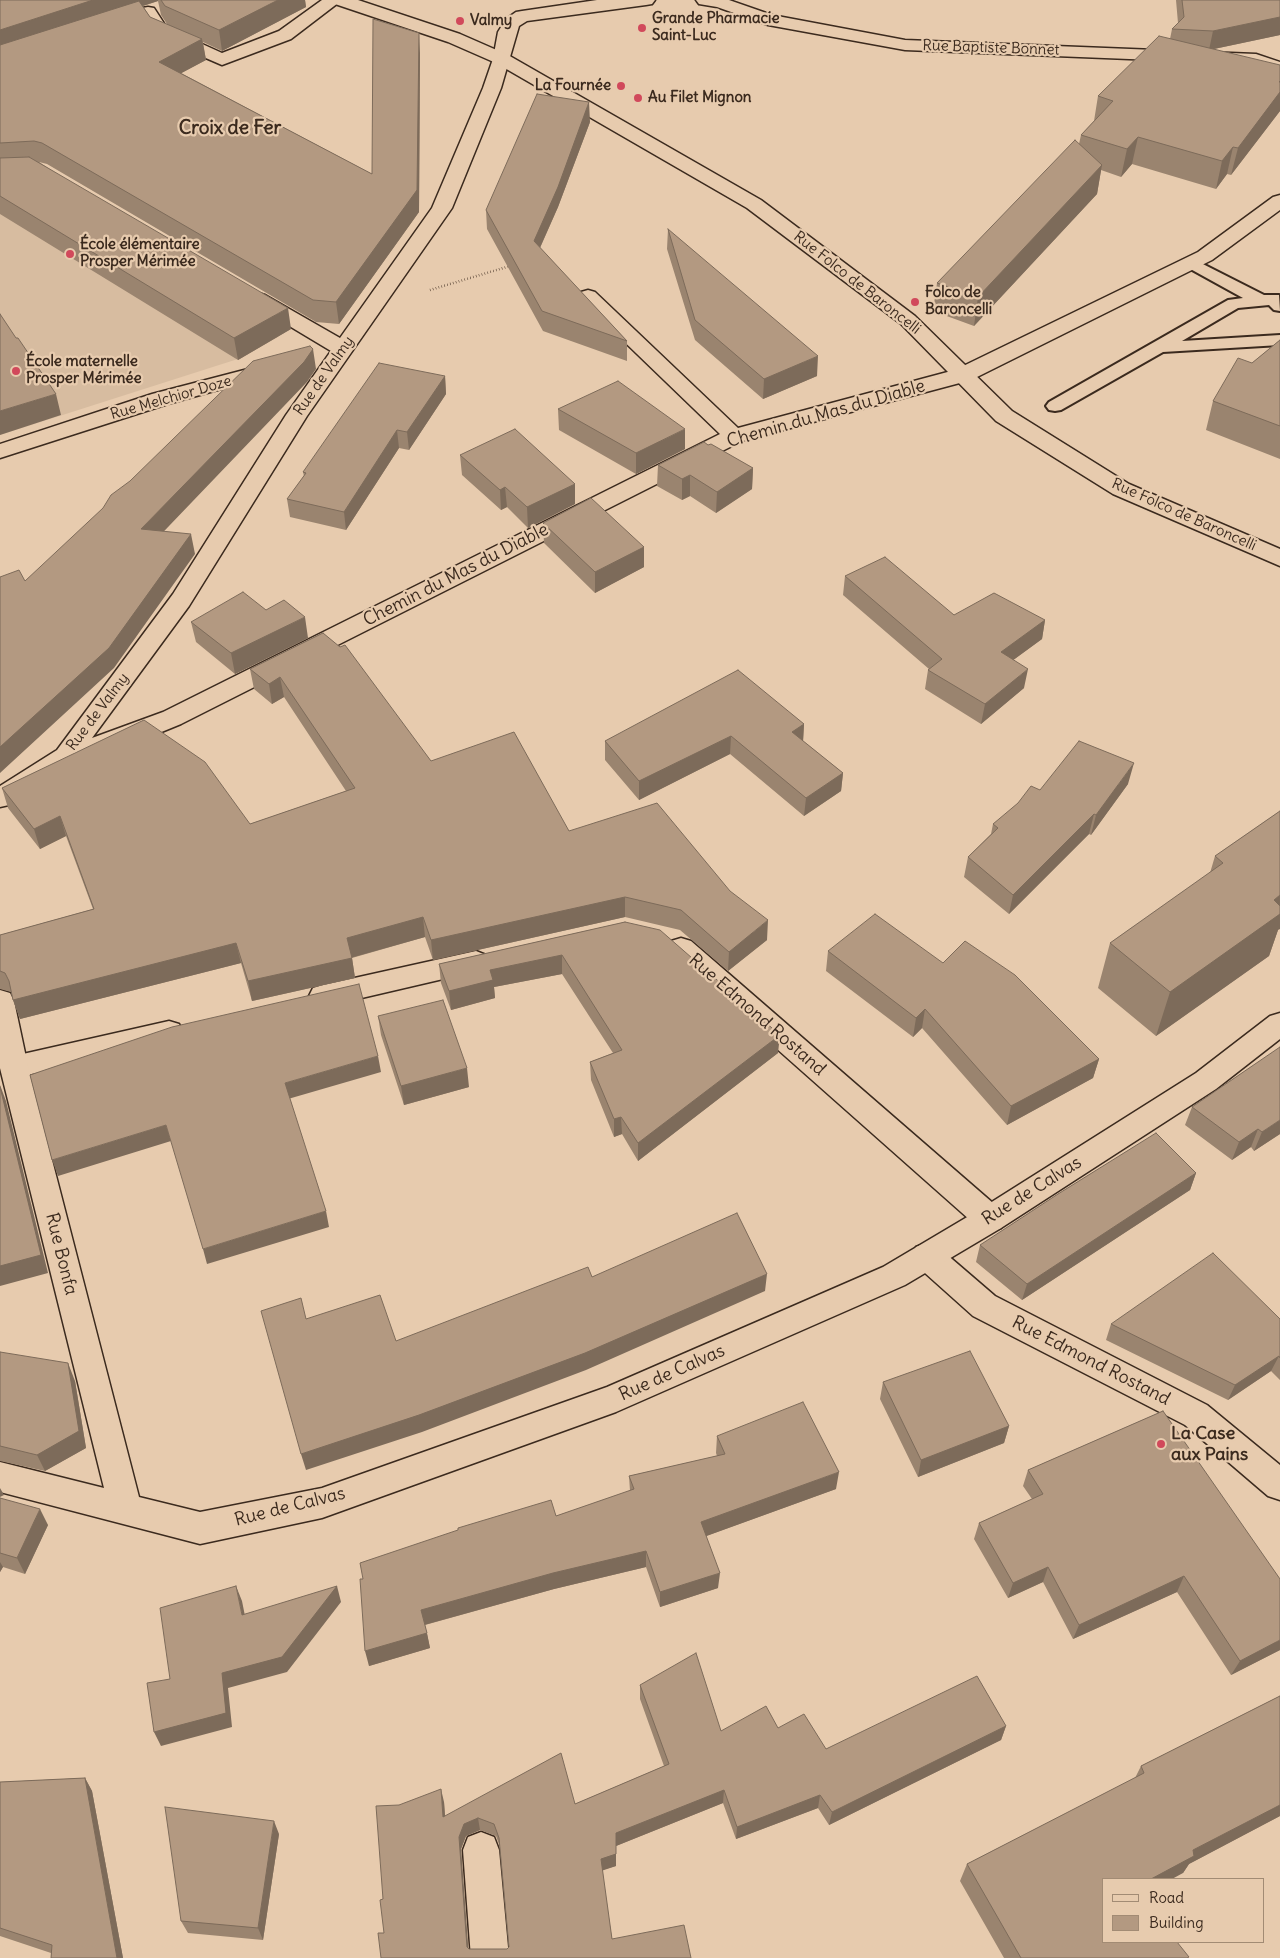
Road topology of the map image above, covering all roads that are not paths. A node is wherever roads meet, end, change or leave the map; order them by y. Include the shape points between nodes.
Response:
1 (333, 0) edge
2 (341, 0) edge
3 (646, 0) edge
4 (704, 0) edge
5 (581, 4) edge
6 (166, 6) edge
7 (148, 12) junction
8 (130, 18) edge
9 (502, 59) junction
10 (1280, 68) edge
11 (1280, 201) edge
12 (1190, 263) junction
13 (242, 290) edge
14 (588, 296) edge
15 (1262, 301) junction
16 (1280, 306) edge
17 (1280, 340) edge
18 (1159, 348) junction
19 (343, 349) junction
20 (963, 375) junction
21 (1055, 406) dead end
22 (734, 436) junction
23 (0, 451) edge
24 (1280, 558) edge
25 (66, 756) junction
26 (0, 798) edge
27 (660, 936) edge
28 (500, 956) edge
29 (0, 1001) edge
30 (296, 1002) edge
31 (1280, 1024) edge
32 (189, 1027) edge
33 (14, 1067) junction
34 (990, 1219) junction
35 (927, 1256) junction
36 (0, 1476) edge
37 (1280, 1485) edge
38 (125, 1507) junction
39 (481, 1850) dead end
40 (490, 1958) edge

1 - 7 street via 285,35 222,60 161,32
2 - 9 street via 454,38
3 - 5 street
4 - 10 street, Rue Baptiste Bonnet via 768,20 906,45 1256,59
5 - 9 street via 522,16 512,23 507,32
6 - 7 street
7 - 8 street
9 - 19 street, Rue de Valmy via 442,208
9 - 20 street, Rue Folco de Baroncelli via 754,204 908,320
11 - 12 street, Chemin du Mas du Diable via 1206,256
12 - 15 lane
12 - 20 street, Chemin du Mas du Diable
13 - 19 street
14 - 22 street
15 - 16 lane via 1273,299
15 - 18 lane via 1234,304
17 - 18 lane
18 - 21 lane
19 - 23 street, Rue Melchior Doze via 160,399
19 - 25 street, Rue de Valmy via 181,600
20 - 22 street, Chemin du Mas du Diable
20 - 24 street, Rue Folco de Baroncelli via 1004,416 1121,489
22 - 25 street, Chemin du Mas du Diable via 172,718
25 - 26 street, Rue de Valmy
27 - 34 street, Rue Edmond Rostand via 669,938
28 - 30 street
29 - 33 street, Rue Bonfa
31 - 34 street, Rue de Calvas via 1206,1081
32 - 33 street
33 - 38 street, Rue Bonfa
34 - 35 street, Rue de Calvas
35 - 37 street, Rue Edmond Rostand via 984,1306 1196,1415
35 - 38 street, Rue de Calvas via 894,1276 616,1398 322,1503 200,1528
36 - 38 street, Rue de Calvas
39 - 40 street

